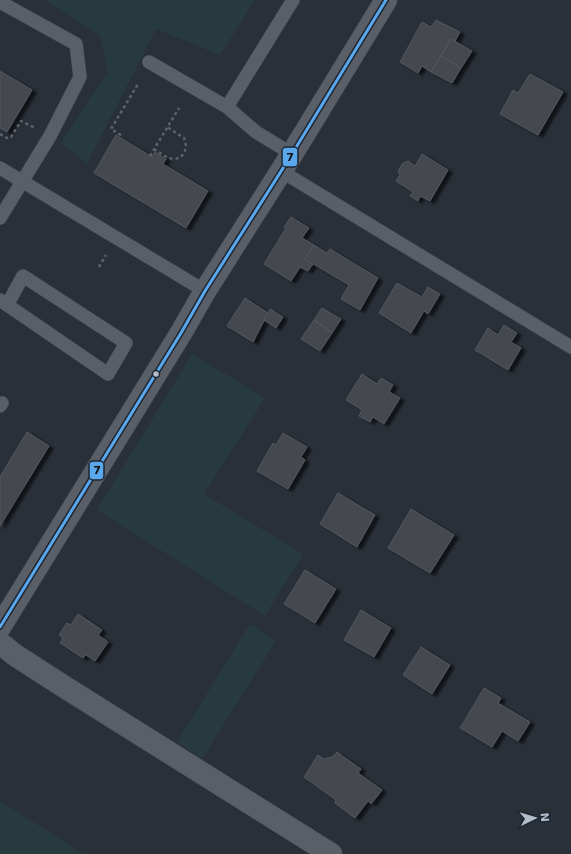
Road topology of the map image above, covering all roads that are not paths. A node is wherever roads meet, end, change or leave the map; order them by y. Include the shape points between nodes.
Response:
1 (293, 0) edge
2 (386, 0) edge
3 (0, 2) edge
4 (148, 62) dead end
5 (227, 107) junction
6 (286, 162) junction
7 (0, 168) edge
8 (22, 181) junction
9 (0, 218) edge
10 (205, 291) junction
11 (3, 303) edge
12 (571, 347) edge
13 (0, 627) edge
14 (0, 642) edge
15 (331, 854) edge

1 - 5 lane
2 - 6 street
3 - 8 lane via 76,44 80,77 50,136
4 - 5 lane
5 - 6 lane
6 - 10 street
6 - 12 lane
7 - 8 lane
8 - 9 lane
8 - 10 lane
10 - 13 street
11 - 11 lane via 108,374 126,343 23,276
14 - 15 street via 63,686

